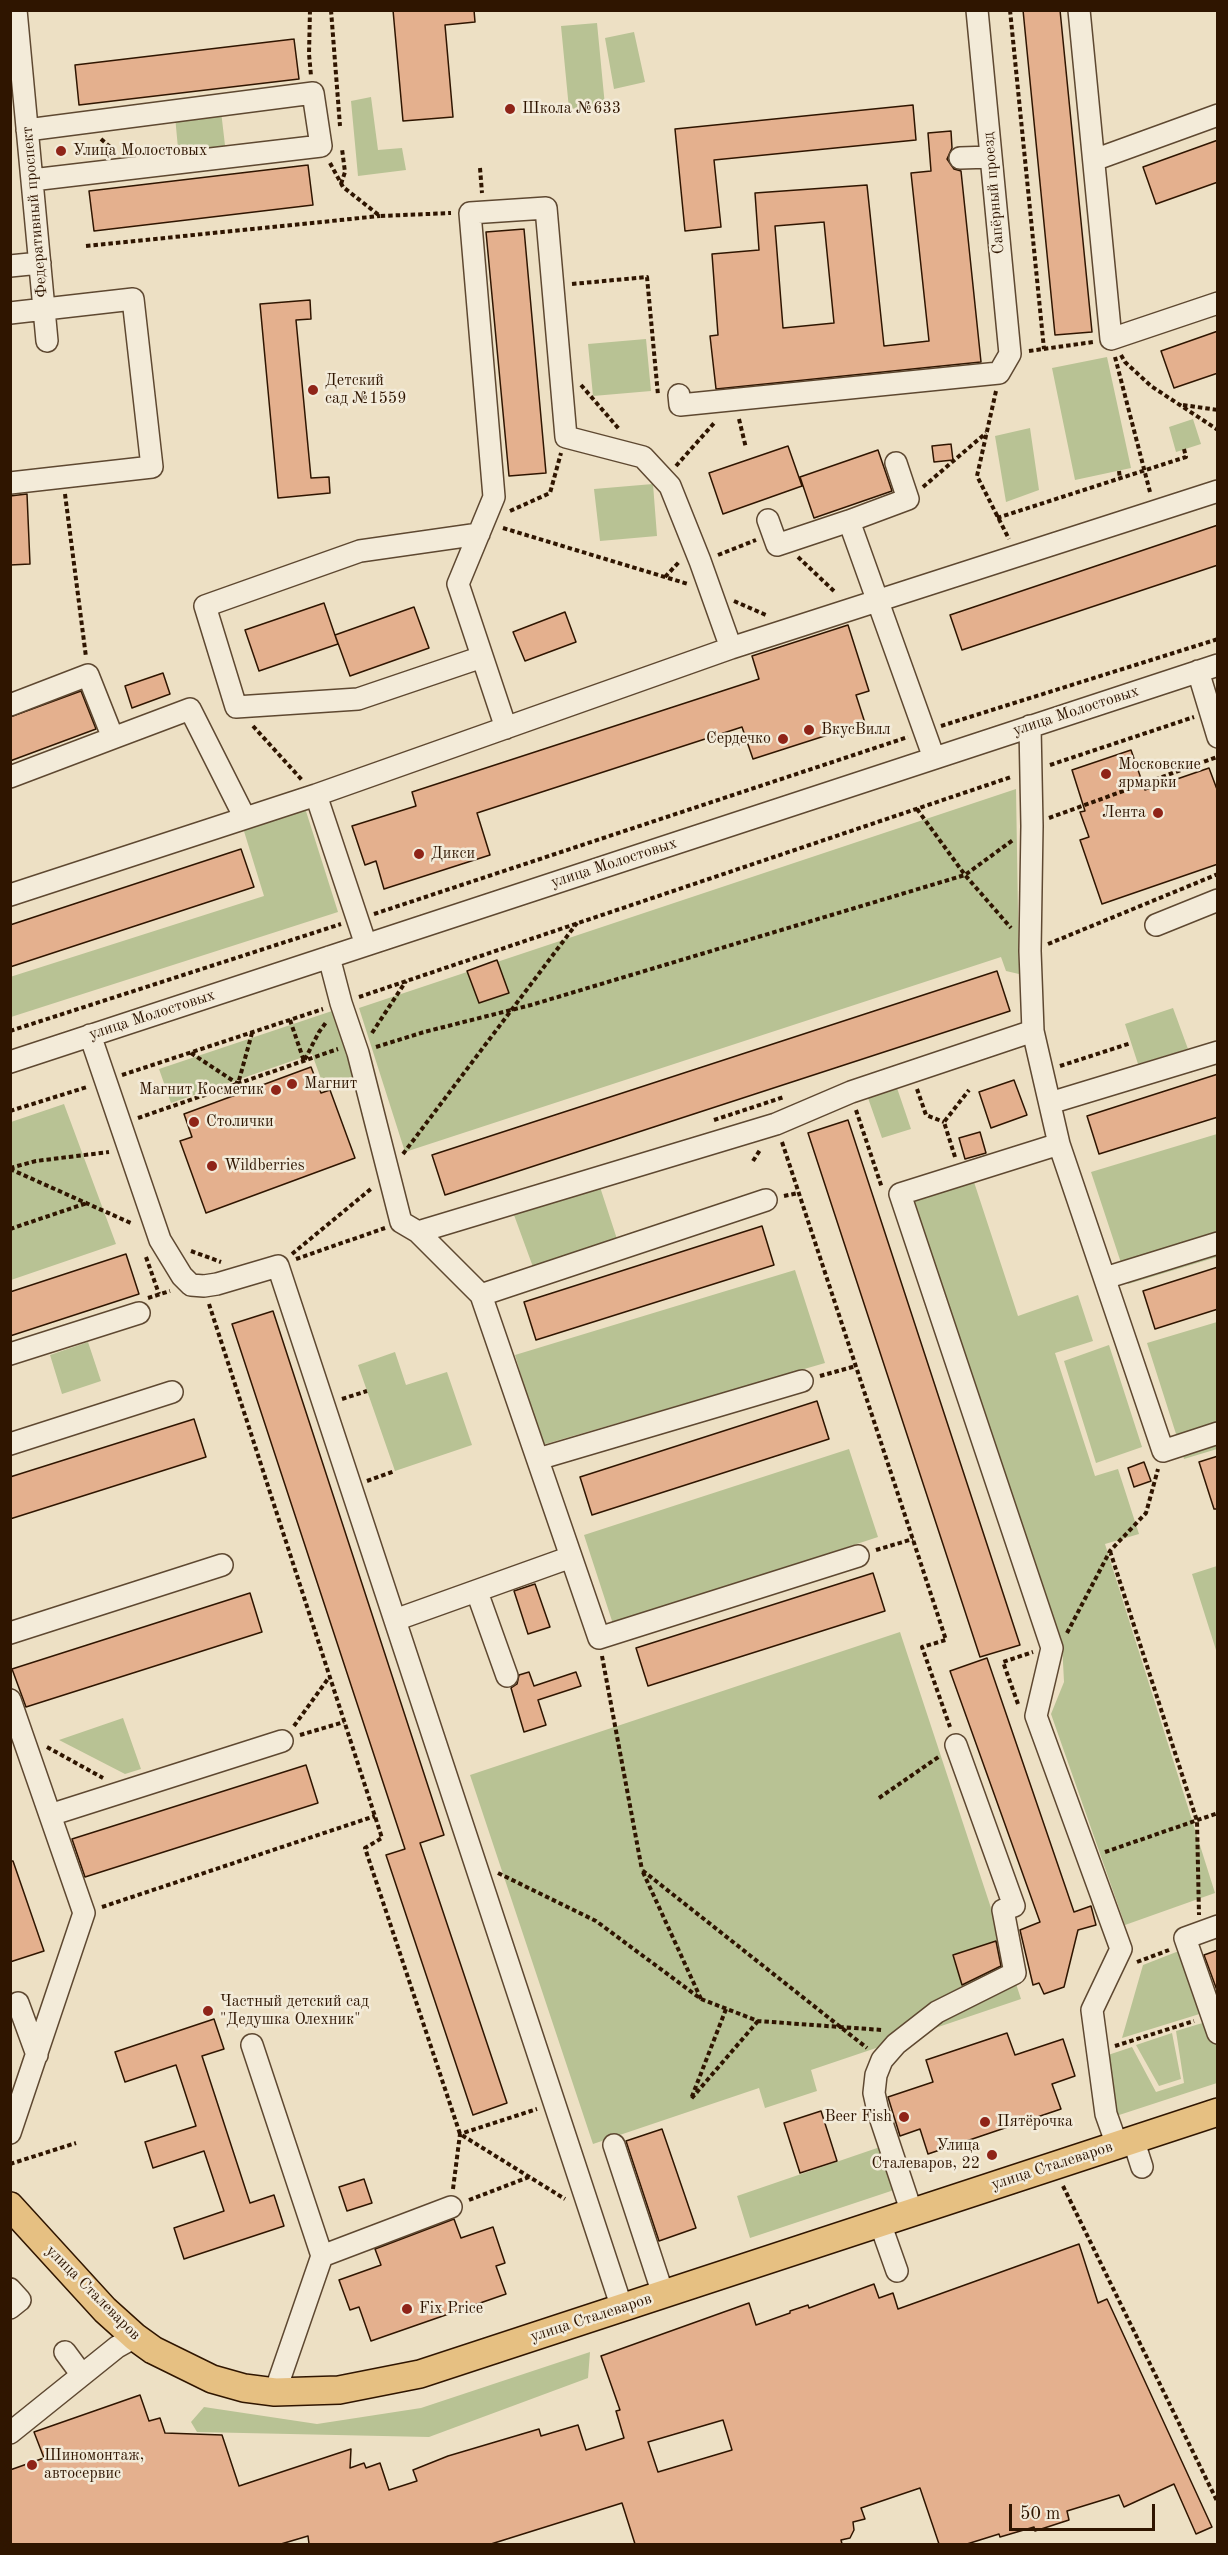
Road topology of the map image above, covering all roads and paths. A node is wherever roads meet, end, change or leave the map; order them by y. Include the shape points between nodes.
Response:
1 (15, 10) edge
2 (310, 10) edge
3 (331, 10) edge
4 (977, 10) edge
5 (1010, 10) edge
6 (1079, 10) edge
7 (15, 47) edge
8 (314, 93) junction
9 (1218, 116) edge
10 (82, 124) junction
11 (27, 130) junction
12 (341, 134) dead end
13 (331, 145) junction
14 (960, 158) dead end
15 (991, 158) junction
16 (1094, 160) junction
17 (136, 168) junction
18 (480, 168) dead end
19 (32, 180) junction
20 (341, 184) junction
21 (476, 212) junction
22 (380, 216) junction
23 (86, 246) dead end
24 (40, 263) junction
25 (10, 266) edge
26 (553, 286) junction
27 (1218, 303) edge
28 (44, 309) junction
29 (10, 313) edge
30 (47, 341) dead end
31 (1113, 346) junction
32 (1044, 349) junction
33 (1010, 354) junction
34 (560, 360) junction
35 (999, 373) junction
36 (680, 400) joint
37 (734, 400) junction
38 (1180, 405) junction
39 (1218, 410) edge
40 (1218, 430) edge
41 (620, 431) dead end
42 (986, 433) junction
43 (566, 437) junction
44 (746, 448) dead end
45 (1184, 449) dead end
46 (896, 463) dead end
47 (1119, 471) dead end
48 (1145, 471) junction
49 (63, 477) junction
50 (1120, 479) junction
51 (664, 480) junction
52 (10, 483) edge
53 (1218, 491) edge
54 (908, 499) junction
55 (1155, 511) junction
56 (997, 518) junction
57 (849, 521) junction
58 (482, 528) junction
59 (775, 532) junction
60 (1019, 555) junction
61 (700, 561) junction
62 (710, 590) junction
63 (877, 600) junction
64 (851, 609) junction
65 (793, 628) junction
66 (1218, 639) edge
67 (731, 648) junction
68 (482, 657) junction
69 (1208, 668) edge
70 (88, 675) junction
71 (10, 705) edge
72 (236, 707) junction
73 (1210, 711) junction
74 (1030, 726) junction
75 (506, 728) junction
76 (925, 731) junction
77 (1218, 737) edge
78 (113, 738) junction
79 (1218, 756) edge
80 (934, 758) junction
81 (1043, 770) junction
82 (10, 777) edge
83 (316, 795) junction
84 (1048, 808) dead end
85 (245, 818) junction
86 (1032, 826) junction
87 (10, 895) edge
88 (1218, 900) edge
89 (357, 919) junction
90 (578, 922) junction
91 (1156, 925) dead end
92 (366, 945) junction
93 (329, 957) junction
94 (406, 981) junction
95 (341, 1003) junction
96 (509, 1012) junction
97 (290, 1020) junction
98 (10, 1031) edge
99 (1033, 1031) junction
100 (253, 1032) junction
101 (90, 1035) junction
102 (1131, 1043) dead end
103 (356, 1048) junction
104 (1218, 1052) edge
105 (191, 1053) junction
106 (304, 1061) junction
107 (10, 1062) edge
108 (1042, 1071) junction
109 (911, 1072) junction
110 (106, 1080) junction
111 (238, 1084) junction
112 (969, 1090) dead end
113 (850, 1092) junction
114 (1050, 1103) junction
115 (10, 1112) edge
116 (944, 1122) junction
117 (121, 1124) junction
118 (776, 1124) junction
119 (1059, 1144) junction
120 (109, 1152) dead end
121 (10, 1169) edge
122 (389, 1173) junction
123 (960, 1175) junction
124 (884, 1193) dead end
125 (766, 1200) dead end
126 (87, 1203) junction
127 (409, 1227) junction
128 (10, 1228) edge
129 (160, 1240) junction
130 (1218, 1243) edge
131 (278, 1266) junction
132 (253, 1273) junction
133 (1105, 1278) junction
134 (204, 1286) junction
135 (481, 1295) junction
136 (139, 1313) dead end
137 (10, 1354) edge
138 (856, 1366) junction
139 (802, 1381) joint
140 (367, 1391) dead end
141 (172, 1392) dead end
142 (324, 1405) junction
143 (1218, 1433) edge
144 (10, 1444) edge
145 (1163, 1451) junction
146 (538, 1459) junction
147 (395, 1472) dead end
148 (351, 1486) junction
149 (913, 1539) junction
150 (1110, 1551) junction
151 (858, 1556) joint
152 (571, 1557) junction
153 (222, 1565) dead end
154 (477, 1592) junction
155 (395, 1620) junction
156 (10, 1633) edge
157 (598, 1638) junction
158 (1062, 1643) dead end
159 (1036, 1651) dead end
160 (507, 1676) dead end
161 (330, 1677) junction
162 (10, 1700) edge
163 (1020, 1711) dead end
164 (345, 1722) junction
165 (22, 1734) junction
166 (282, 1741) junction
167 (956, 1745) junction
168 (126, 1791) junction
169 (879, 1798) dead end
170 (1218, 1814) edge
171 (50, 1815) junction
172 (375, 1816) junction
173 (1197, 1821) junction
174 (1088, 1858) junction
175 (476, 1862) junction
176 (642, 1870) junction
177 (84, 1913) junction
178 (1201, 1934) edge
179 (1110, 1972) junction
180 (701, 1999) junction
181 (18, 2003) dead end
182 (726, 2009) junction
183 (758, 2021) junction
184 (1214, 2024) edge
185 (841, 2028) junction
186 (910, 2031) junction
187 (252, 2045) dead end
188 (1098, 2052) junction
189 (37, 2055) junction
190 (882, 2060) junction
191 (555, 2103) junction
192 (1218, 2112) edge
193 (10, 2133) edge
194 (460, 2134) junction
195 (1125, 2142) junction
196 (76, 2143) dead end
197 (614, 2145) dead end
198 (10, 2164) edge
199 (1142, 2167) dead end
200 (530, 2177) junction
201 (1062, 2182) dead end
202 (10, 2206) edge
203 (451, 2207) junction
204 (912, 2212) junction
205 (592, 2215) junction
206 (880, 2223) junction
207 (322, 2256) junction
208 (897, 2271) dead end
209 (10, 2289) edge
210 (663, 2294) junction
211 (10, 2308) edge
212 (622, 2308) junction
213 (135, 2337) junction
214 (65, 2352) dead end
215 (82, 2375) junction
216 (275, 2392) junction
217 (10, 2433) edge
218 (1218, 2504) edge

1 - 7 street, Федеративный проспект
2 - 8 path via 309,54
3 - 12 path
4 - 15 street, Сапёрный проезд
5 - 32 path
6 - 16 street
7 - 11 street, Федеративный проспект
8 - 10 street
8 - 13 street
9 - 16 street
10 - 11 street
10 - 17 path
11 - 19 street, Федеративный проспект
13 - 17 street
13 - 20 path
13 - 20 path via 345,172
14 - 15 street
15 - 33 street, Сапёрный проезд
16 - 31 street
17 - 19 street
18 - 21 path
19 - 24 street, Федеративный проспект
20 - 22 path
21 - 22 path
21 - 26 street via 546,208
21 - 58 street via 494,497
22 - 23 path
24 - 25 street
24 - 28 street, Федеративный проспект
26 - 34 street
26 - 36 path via 647,277 660,408
27 - 31 street
28 - 29 street
28 - 30 street, Федеративный проспект
28 - 49 street via 133,299 150,444 152,467
31 - 32 path
31 - 38 path via 1125,363 1151,386
31 - 48 path
32 - 33 path
33 - 35 street
34 - 41 path
34 - 43 street
35 - 37 street
35 - 42 path
36 - 37 street
37 - 44 path
37 - 51 path
38 - 39 path
38 - 40 path
42 - 54 path
42 - 56 path via 977,476
43 - 51 street via 643,458
43 - 58 path via 550,493
45 - 48 path via 1186,458
46 - 54 street
47 - 50 path
48 - 50 path
48 - 55 path
49 - 52 street
49 - 70 path
50 - 56 path
51 - 61 street via 670,486
53 - 55 street
54 - 57 street
55 - 60 street
56 - 60 path
57 - 59 street
57 - 63 street
58 - 62 path
58 - 68 street via 458,584
58 - 72 street via 360,552 205,606
59 - 61 path
59 - 64 path
60 - 63 street
61 - 62 street
62 - 65 path
62 - 67 street
63 - 64 street
63 - 76 street
64 - 65 street
65 - 67 street
66 - 76 path
67 - 75 street
68 - 72 street via 358,699
68 - 75 street
69 - 73 street
69 - 74 street, улица Молостовых
70 - 71 street
70 - 78 street
72 - 83 path
73 - 77 street
73 - 81 path
74 - 80 street, улица Молостовых
74 - 81 street
75 - 83 street
76 - 80 street
76 - 89 path
78 - 82 street
78 - 85 street via 190,709
79 - 84 path via 1048,819
80 - 92 street, улица Молостовых
81 - 86 street
81 - 90 path
83 - 85 street
83 - 89 street
85 - 87 street
86 - 96 path via 965,875
86 - 99 street
88 - 91 street
89 - 92 street
89 - 98 path
90 - 94 path
90 - 96 path
92 - 93 street, улица Молостовых
93 - 95 street
93 - 101 street, улица Молостовых
94 - 95 path
94 - 103 path
95 - 97 path
95 - 103 street
95 - 106 path
96 - 103 path
96 - 122 path
97 - 100 path
97 - 106 path
99 - 108 street
99 - 109 street
100 - 105 path
100 - 111 path
101 - 107 street, улица Молостовых
101 - 110 street
102 - 108 path
103 - 106 path
103 - 122 street
104 - 114 street
105 - 110 path
105 - 111 path
106 - 111 path
108 - 114 street
109 - 113 street
109 - 116 path via 926,1115
110 - 115 path
110 - 117 street
111 - 117 path
112 - 116 path
113 - 118 street
113 - 124 path
114 - 119 street
116 - 123 path
117 - 129 street
118 - 127 street
118 - 138 path
119 - 123 street
119 - 133 street
120 - 121 path via 36,1161
121 - 126 path
122 - 127 street
122 - 131 path
123 - 174 street via 900,1194 1052,1648 1036,1716
125 - 135 street
126 - 128 path
126 - 129 path
127 - 131 path
127 - 135 street
129 - 132 path
129 - 134 street via 189,1284
130 - 133 street
131 - 132 street
131 - 142 street
132 - 134 street
133 - 145 street
134 - 161 path
135 - 146 street
136 - 137 street
138 - 139 path
138 - 149 path
139 - 146 street
140 - 142 path
141 - 144 street
142 - 148 street
143 - 145 street
145 - 150 path via 1146,1513
146 - 152 street
147 - 148 path
148 - 155 street
149 - 151 path
149 - 167 path via 946,1640 922,1647
150 - 158 path
150 - 173 path
151 - 157 street
152 - 154 street
152 - 157 street
153 - 156 street
154 - 155 street
154 - 160 street
155 - 175 street
157 - 176 path
159 - 163 path via 1003,1662
161 - 164 path
161 - 166 path
162 - 165 street
164 - 166 path
164 - 172 path
165 - 168 path
165 - 171 street
166 - 168 street
167 - 169 path
167 - 186 street via 1014,1906 1003,1910 1015,1973 937,2012
168 - 171 street
170 - 173 path
171 - 177 street
172 - 177 path
172 - 194 path via 382,1838 365,1848
173 - 174 path
173 - 178 path
174 - 179 street via 1121,1950
175 - 180 path via 596,1921
175 - 191 street
176 - 180 path
176 - 185 path
177 - 189 street
178 - 179 path
178 - 184 street
179 - 188 street via 1092,2010
180 - 182 path
181 - 189 street
182 - 183 path
182 - 183 path via 691,2099
183 - 185 path
184 - 188 path
185 - 186 path
185 - 190 path
186 - 190 street
187 - 207 street
188 - 195 street via 1106,2114
189 - 193 street
190 - 204 street via 874,2094
191 - 194 path
191 - 205 street
192 - 195 main road, улица Сталеваров
194 - 200 path
194 - 203 path
195 - 199 street
195 - 204 main road, улица Сталеваров
196 - 198 path
197 - 210 street
200 - 203 path
200 - 205 path
201 - 218 path
202 - 213 main road, улица Сталеваров via 72,2277
203 - 207 street
204 - 206 main road, улица Сталеваров
205 - 212 street
206 - 208 street
206 - 210 main road, улица Сталеваров
207 - 216 street
209 - 211 street via 20,2300
210 - 212 main road, улица Сталеваров
212 - 216 main road, улица Сталеваров via 395,2381 339,2390
213 - 215 street
213 - 216 main road, улица Сталеваров via 178,2364 213,2379
214 - 215 street
215 - 217 street

